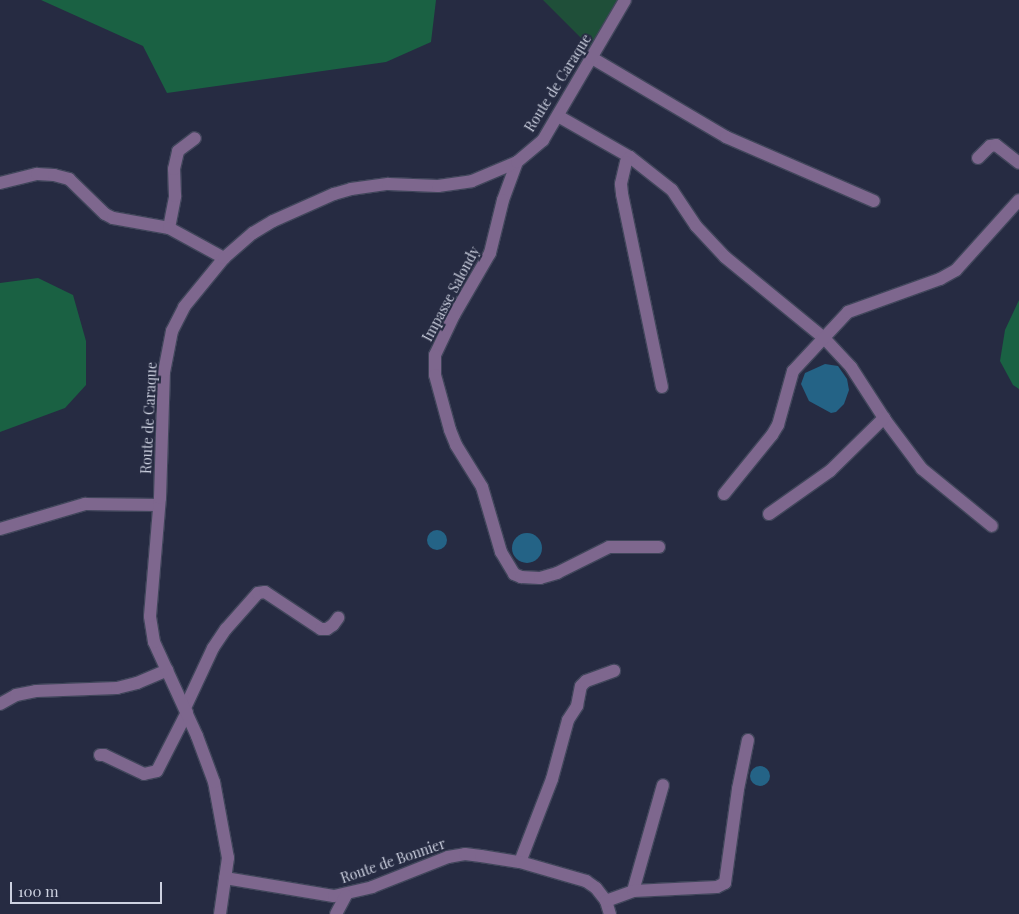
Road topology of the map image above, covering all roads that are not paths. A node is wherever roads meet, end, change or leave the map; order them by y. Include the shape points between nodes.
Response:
1 (626, 0) edge
2 (592, 58) junction
3 (558, 116) junction
4 (195, 138) dead end
5 (630, 157) junction
6 (978, 158) dead end
7 (517, 162) junction
8 (1019, 164) edge
9 (0, 183) edge
10 (1019, 200) edge
11 (874, 201) dead end
12 (169, 228) junction
13 (224, 258) junction
14 (824, 338) junction
15 (662, 387) dead end
16 (884, 418) junction
17 (724, 494) dead end
18 (159, 505) junction
19 (769, 514) dead end
20 (992, 526) dead end
21 (0, 529) edge
22 (659, 547) dead end
23 (338, 618) dead end
24 (167, 670) junction
25 (614, 670) dead end
26 (0, 704) edge
27 (186, 710) junction
28 (748, 740) dead end
29 (100, 756) dead end
30 (663, 785) dead end
31 (520, 862) junction
32 (225, 878) junction
33 (633, 891) junction
34 (346, 895) junction
35 (606, 901) junction
36 (220, 914) edge
37 (336, 914) edge
38 (610, 914) edge

1 - 2 street, Route de Caraque
2 - 3 street, Route de Caraque
2 - 11 street via 726,137
3 - 5 street
3 - 7 street, Route de Caraque via 543,140
4 - 12 street via 178,151
5 - 14 street via 672,190 696,226 725,257
5 - 15 street via 621,184 622,194
6 - 8 street via 990,146 996,145
7 - 13 street, Route de Caraque via 472,181 438,186 371,185 334,194 273,221
7 - 22 street, Impasse Salondy via 503,200 490,253 435,355 435,374 450,430 482,487 501,552 514,574 540,578 557,574 609,548
9 - 12 street via 37,174 54,175 69,179 113,218
10 - 14 street via 956,270 940,279 848,312
12 - 13 street
13 - 18 street, Route de Caraque via 184,307 172,331 164,372
14 - 16 street via 850,367
14 - 17 street via 794,371 772,435
16 - 19 street via 830,471
16 - 20 street via 922,468
18 - 21 street via 85,504
18 - 24 street, Route de Caraque via 150,616 154,642
23 - 27 street via 327,629 321,629 266,592 258,593 214,648
24 - 26 street via 117,688 36,691 16,695
24 - 27 street, Route de Caraque
25 - 31 street via 581,686 552,779
27 - 29 street via 157,772 144,774
27 - 32 street, Route de Caraque via 214,782 226,840
28 - 33 street via 738,789 727,881 717,887
30 - 33 street
31 - 34 street, Route de Bonnier via 465,854 448,857
31 - 35 street, Route de Bonnier via 586,881
32 - 34 street, Route de Bonnier via 324,895
32 - 36 street, Route de Caraque
33 - 35 street
34 - 37 street
35 - 38 street, Route de Bonnier

